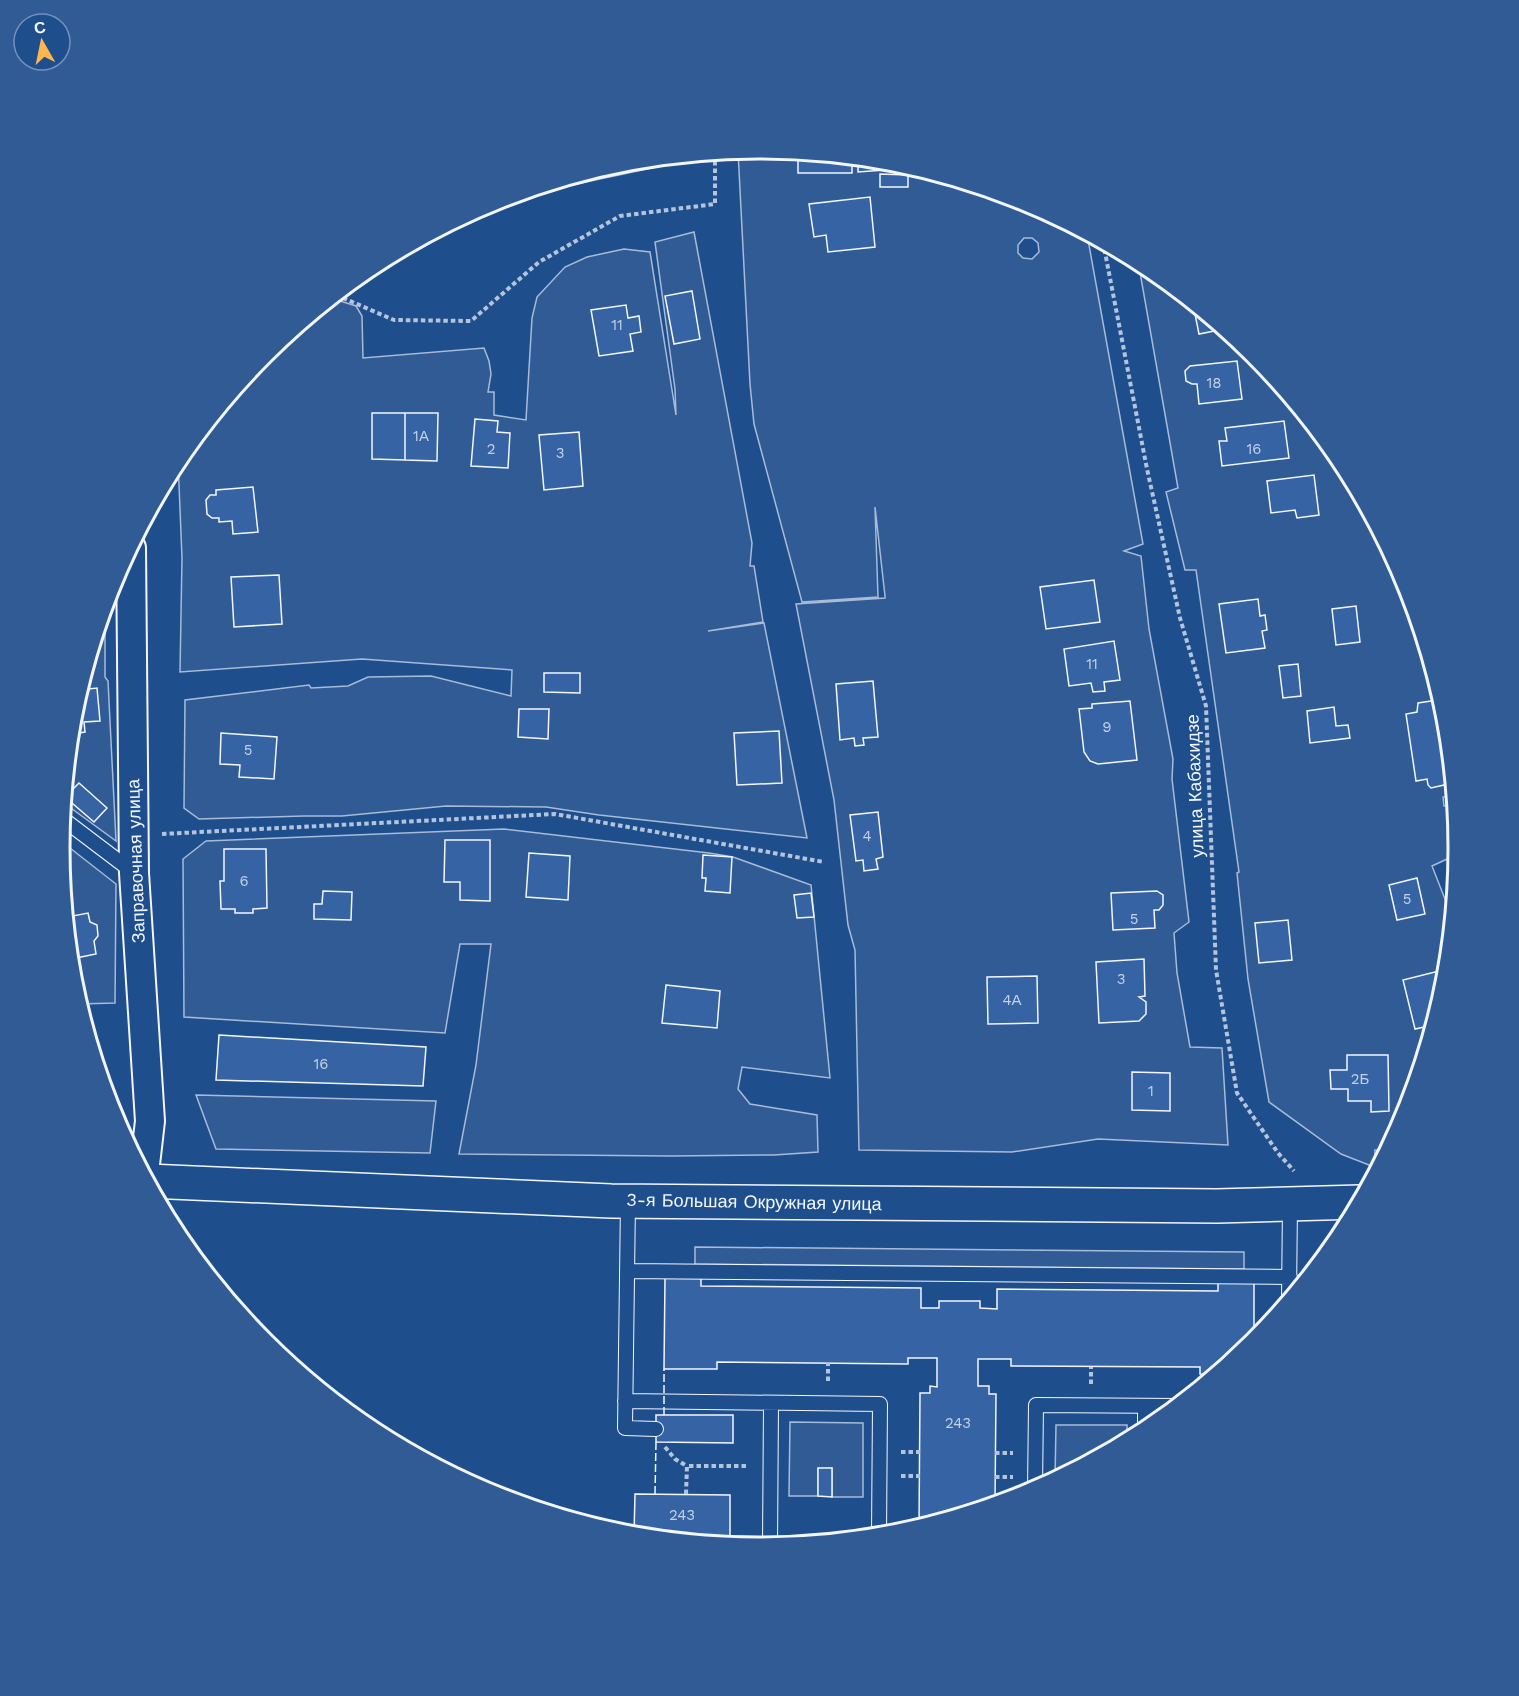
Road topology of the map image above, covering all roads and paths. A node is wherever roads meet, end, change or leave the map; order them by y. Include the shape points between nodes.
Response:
1 (715, 160) edge
2 (1105, 252) edge
3 (344, 298) edge
4 (131, 566) edge
5 (71, 825) edge
6 (134, 835) junction
7 (824, 862) dead end
8 (134, 873) junction
9 (146, 1160) edge
10 (157, 1181) edge
11 (628, 1201) junction
12 (1350, 1202) edge
13 (1305, 1203) junction
14 (627, 1271) junction
15 (1290, 1277) junction
16 (1290, 1288) edge
17 (625, 1401) junction
18 (771, 1402) junction
19 (1145, 1406) junction
20 (1163, 1406) edge
21 (1145, 1419) edge
22 (656, 1429) dead end
23 (664, 1445) dead end
24 (687, 1466) junction
25 (771, 1467) junction
26 (1035, 1479) edge
27 (686, 1494) dead end
28 (879, 1526) edge
29 (770, 1537) edge

1 - 3 path via 715,204 620,216 539,262 471,321 394,320
2 - 13 path, улица Кабахидзе via 1147,469 1178,606 1206,706 1216,970 1237,1093 1278,1153
4 - 6 street, Заправочная улица
5 - 8 lane
6 - 7 path via 555,814
6 - 8 street, Заправочная улица
8 - 9 street, Заправочная улица via 150,1121
10 - 11 street, 3-я Большая Окружная улица
11 - 13 street, 3-я Большая Окружная улица via 1205,1206
11 - 14 lane
12 - 13 street, 3-я Большая Окружная улица
13 - 15 lane
14 - 15 lane
14 - 17 lane
15 - 16 lane
17 - 18 lane
17 - 22 lane via 625,1428
18 - 25 lane
18 - 28 lane via 880,1404
19 - 20 lane
19 - 21 lane
19 - 26 lane via 1035,1405
23 - 24 path
24 - 25 path
24 - 27 path
25 - 29 lane

